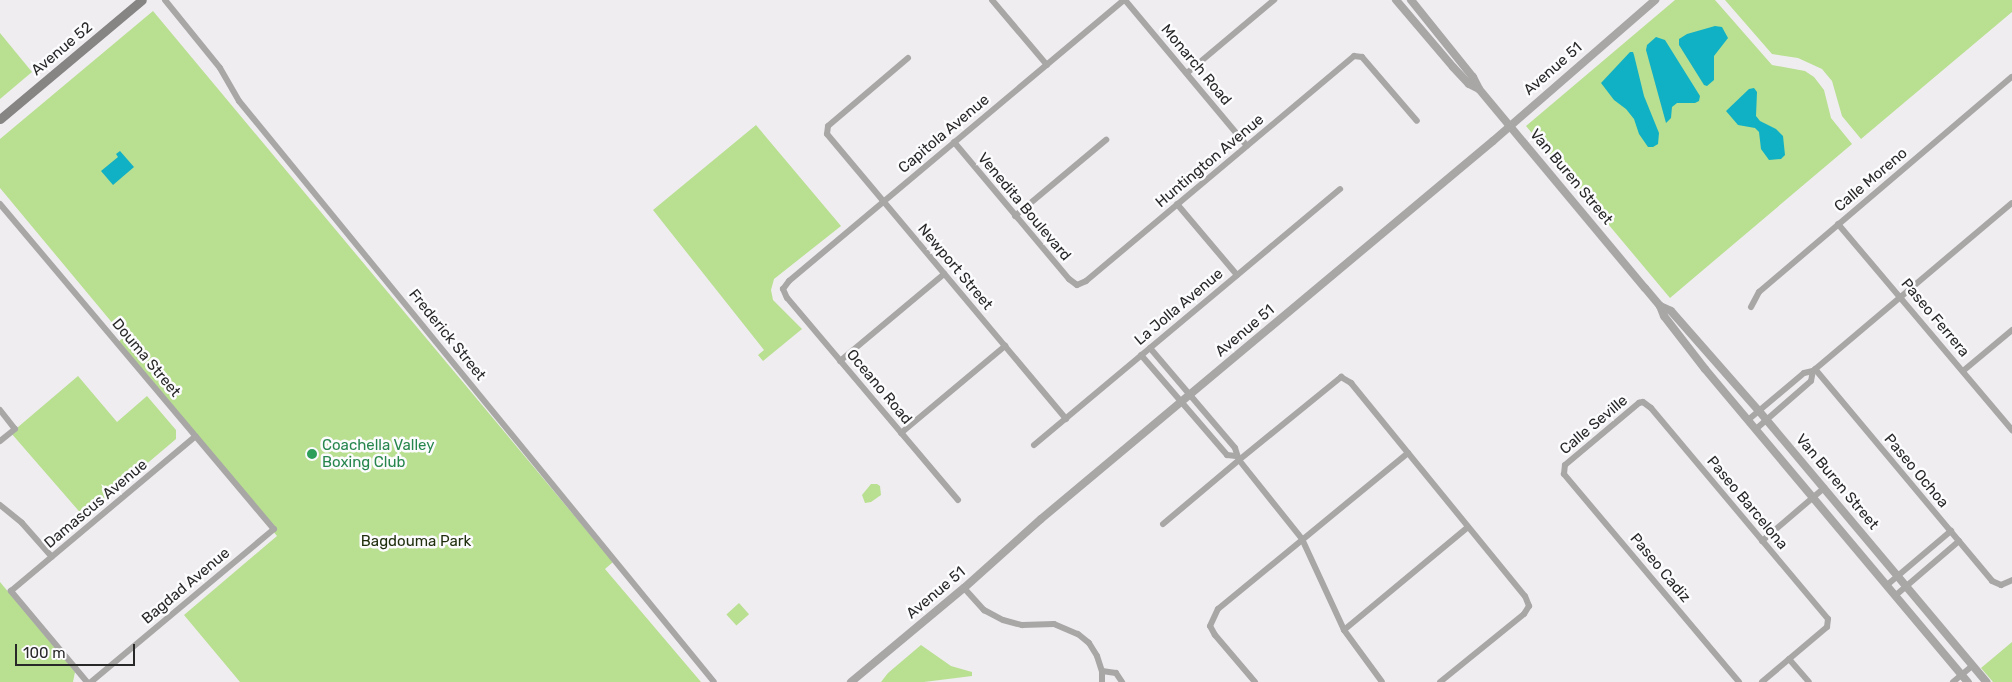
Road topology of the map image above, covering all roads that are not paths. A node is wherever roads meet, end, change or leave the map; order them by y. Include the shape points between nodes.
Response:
1 (142, 0) edge
2 (165, 0) edge
3 (992, 0) edge
4 (1124, 0) edge
5 (1274, 0) edge
6 (1396, 0) edge
7 (1411, 0) edge
8 (1655, 0) edge
9 (908, 58) dead end
10 (1046, 65) junction
11 (1187, 74) junction
12 (2012, 78) edge
13 (1479, 89) junction
14 (0, 118) edge
15 (1417, 121) dead end
16 (1510, 125) junction
17 (1106, 140) dead end
18 (954, 142) junction
19 (1247, 146) junction
20 (1340, 189) dead end
21 (884, 202) junction
22 (2012, 203) edge
23 (0, 204) edge
24 (1177, 204) junction
25 (1015, 216) junction
26 (1838, 224) junction
27 (944, 274) junction
28 (1237, 275) junction
29 (1077, 286) joint
30 (783, 289) joint
31 (1901, 297) junction
32 (1660, 306) junction
33 (1751, 307) dead end
34 (2012, 330) edge
35 (1004, 346) junction
36 (1150, 348) junction
37 (1141, 355) junction
38 (840, 361) junction
39 (1814, 370) junction
40 (1963, 371) junction
41 (1189, 395) junction
42 (1181, 402) junction
43 (1644, 402) joint
44 (0, 410) edge
45 (1759, 411) junction
46 (1066, 419) junction
47 (1748, 420) junction
48 (1767, 420) junction
49 (1756, 429) junction
50 (2012, 430) edge
51 (901, 433) junction
52 (196, 436) junction
53 (0, 441) edge
54 (1034, 445) dead end
55 (1408, 453) junction
56 (1238, 458) junction
57 (1563, 470) joint
58 (1824, 488) junction
59 (1814, 498) junction
60 (958, 500) dead end
61 (0, 505) edge
62 (1163, 524) dead end
63 (1468, 527) junction
64 (274, 529) joint
65 (1951, 531) junction
66 (1302, 539) junction
67 (1762, 541) junction
68 (1959, 541) junction
69 (52, 558) junction
70 (1898, 575) junction
71 (2012, 580) edge
72 (1887, 585) junction
73 (1906, 586) junction
74 (964, 588) junction
75 (1896, 595) junction
76 (1344, 630) junction
77 (1789, 659) junction
78 (1973, 665) junction
79 (1102, 671) junction
80 (1962, 675) junction
81 (89, 682) edge
82 (714, 682) edge
83 (851, 682) edge
84 (1102, 682) edge
85 (1122, 682) edge
86 (1255, 682) edge
87 (1382, 682) edge
88 (1440, 682) edge
89 (1739, 682) edge
90 (1762, 682) edge
91 (1809, 682) edge
92 (1953, 682) edge
93 (1968, 682) edge
94 (1986, 682) edge

1 - 14 main road, Avenue 52
2 - 82 street, Frederick Street via 220,68 239,101
3 - 10 street
4 - 10 street, Capitola Avenue
4 - 11 street, Monarch Road
5 - 11 street
6 - 13 street, Van Buren Street via 1452,67
7 - 13 street, Van Buren Street
8 - 16 street, Avenue 51
9 - 21 street, Newport Street via 826,130
10 - 18 street, Capitola Avenue
11 - 19 street, Monarch Road
12 - 26 street, Calle Moreno
13 - 16 street, Van Buren Street
15 - 19 street, Huntington Avenue via 1358,55
16 - 32 street, Van Buren Street
16 - 41 street, Avenue 51
17 - 25 street
18 - 21 street, Capitola Avenue
18 - 25 street, Venedita Boulevard
19 - 24 street, Huntington Avenue
20 - 28 street, La Jolla Avenue
21 - 27 street, Newport Street
21 - 30 street, Capitola Avenue
22 - 31 street
23 - 52 street, Douma Street
24 - 28 street
24 - 29 street, Huntington Avenue
25 - 29 street, Venedita Boulevard
26 - 31 street, Paseo Ferrera
26 - 33 street, Calle Moreno via 1759,292
27 - 35 street, Newport Street
27 - 38 street
28 - 36 street, La Jolla Avenue
30 - 38 street, Oceano Road
31 - 39 street
31 - 40 street, Paseo Ferrera
32 - 45 street, Van Buren Street via 1671,311
32 - 47 street, Van Buren Street via 1664,316
34 - 40 street
35 - 46 street, Newport Street
35 - 51 street
36 - 37 street, La Jolla Avenue
36 - 41 street
37 - 42 street
37 - 46 street, La Jolla Avenue
38 - 51 street, Oceano Road
39 - 45 street via 1804,373
39 - 48 street via 1811,381
39 - 65 street, Paseo Ochoa
40 - 50 street, Paseo Ferrera
41 - 42 street, Avenue 51
41 - 56 street via 1235,448
42 - 56 street via 1227,455
42 - 74 street, Avenue 51
43 - 57 street, Calle Seville via 1634,407
43 - 67 street, Paseo Barcelona
44 - 53 street via 15,429
45 - 47 street
45 - 48 street, Van Buren Street
46 - 54 street, La Jolla Avenue
47 - 49 street, Van Buren Street
48 - 49 street
48 - 58 street, Van Buren Street
49 - 59 street, Van Buren Street
51 - 60 street, Oceano Road
52 - 64 street, Douma Street
52 - 69 street, Damascus Avenue
55 - 56 street via 1351,383 1342,377
55 - 63 street
55 - 66 street
56 - 62 street
56 - 66 street
57 - 89 street, Paseo Cadiz
58 - 59 street
58 - 70 street, Van Buren Street
59 - 67 street
59 - 72 street, Van Buren Street
61 - 69 street via 22,523
63 - 76 street
63 - 88 street via 1525,596 1528,606 1524,614
64 - 81 street, Bagdad Avenue
65 - 68 street, Paseo Ochoa
65 - 70 street
66 - 76 street
66 - 86 street via 1218,609 1210,626
67 - 77 street, Paseo Barcelona via 1829,623
68 - 71 street, Paseo Ochoa via 1992,581 2001,585
68 - 73 street
69 - 81 street, Damascus Avenue via 11,591
70 - 72 street
70 - 73 street, Van Buren Street
72 - 75 street, Van Buren Street
73 - 75 street
73 - 78 street, Van Buren Street
74 - 79 street via 984,610 1003,620 1022,625 1054,624 1078,634 1093,648
74 - 83 street, Avenue 51
75 - 80 street, Van Buren Street
76 - 87 street
77 - 90 street
77 - 91 street
78 - 80 street
78 - 94 street, Van Buren Street
79 - 84 street
79 - 85 street via 1116,673
80 - 92 street
80 - 93 street, Van Buren Street

